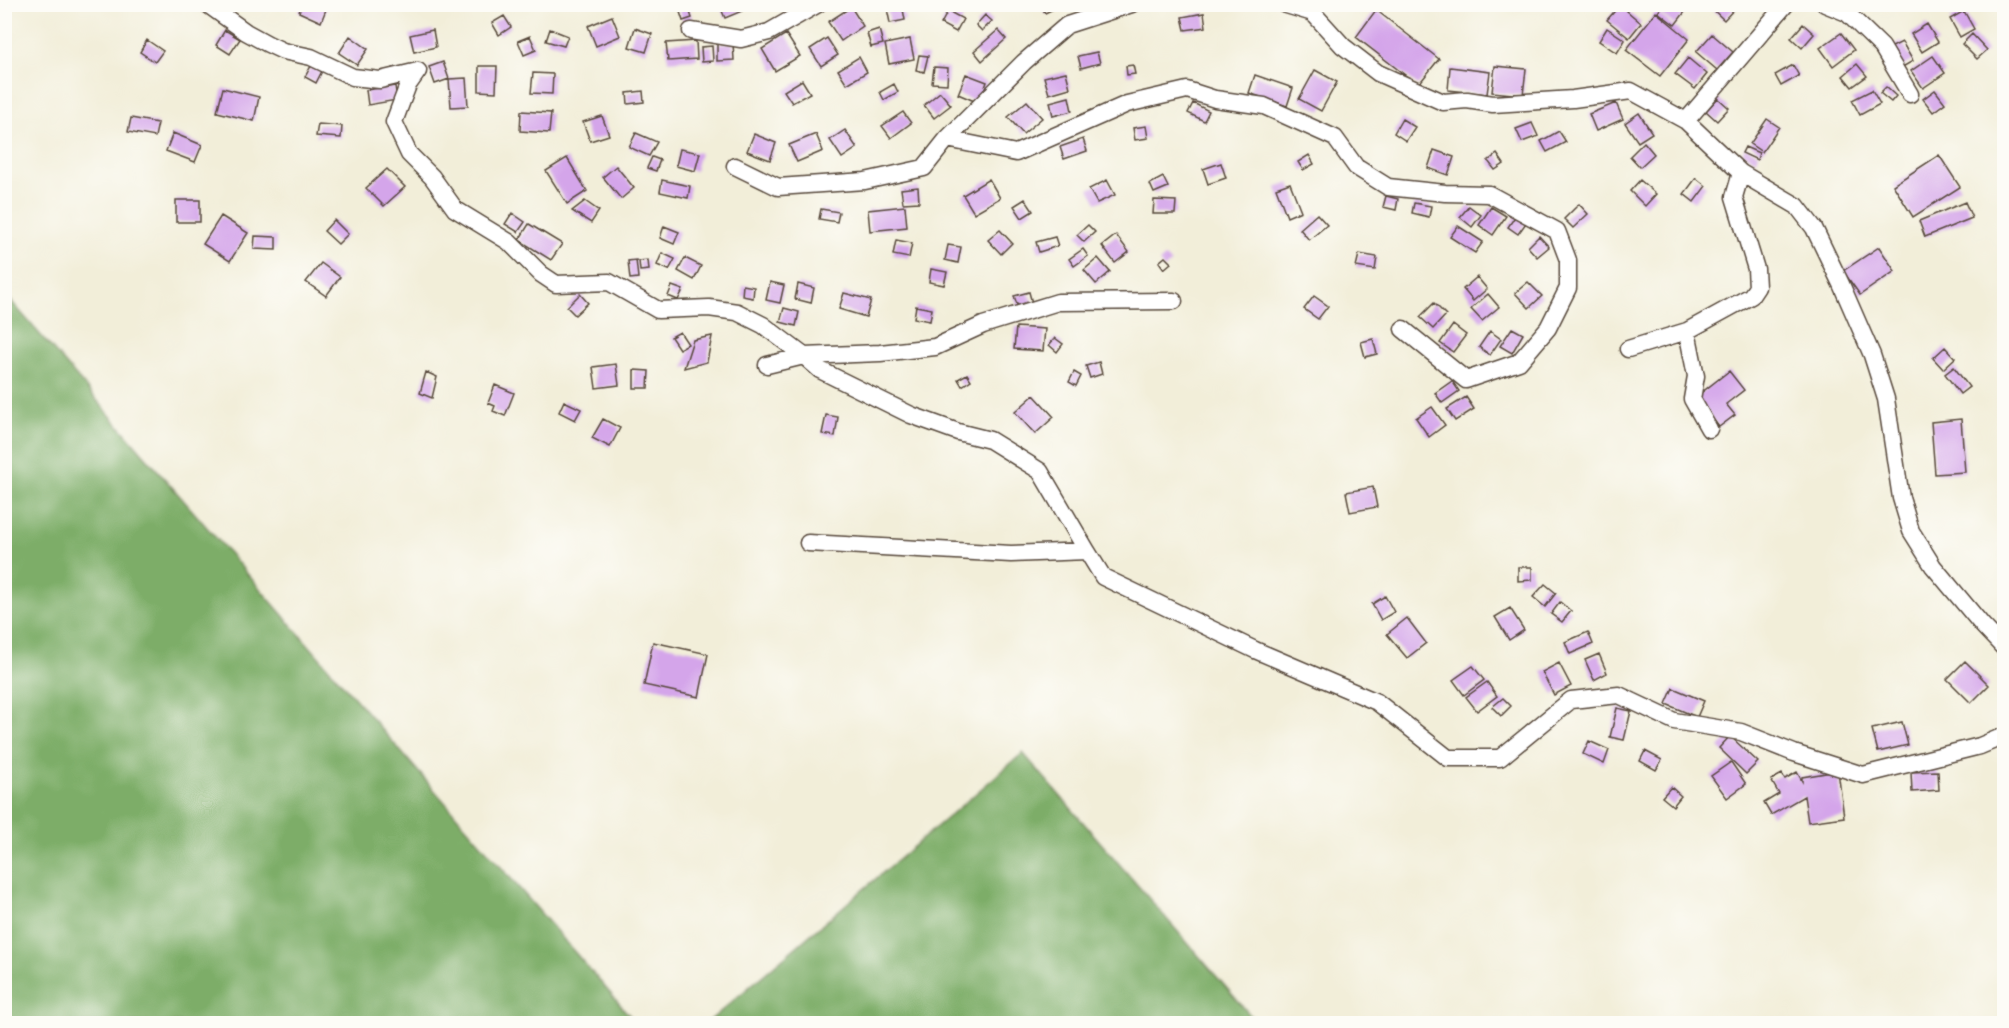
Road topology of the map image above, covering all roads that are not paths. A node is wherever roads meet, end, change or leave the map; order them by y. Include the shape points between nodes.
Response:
1 (207, 4) edge
2 (819, 4) edge
3 (1132, 4) edge
4 (1283, 4) edge
5 (1786, 4) edge
6 (1825, 4) edge
7 (691, 31) dead end
8 (1910, 94) dead end
9 (1686, 121) junction
10 (947, 139) junction
11 (735, 166) dead end
12 (1741, 173) junction
13 (1174, 301) dead end
14 (1403, 329) dead end
15 (1687, 331) junction
16 (1628, 349) dead end
17 (804, 356) junction
18 (767, 365) dead end
19 (1709, 429) dead end
20 (808, 543) dead end
21 (1087, 550) junction
22 (2004, 648) edge
23 (2004, 736) edge

1 - 17 street via 268,44 311,57 353,77 380,80 418,71 408,85 394,122 409,154 432,177 454,209 508,242 556,284 609,282 658,310 709,308 737,312
2 - 7 street via 769,32 741,39
3 - 10 street via 1067,25
4 - 9 street via 1313,13 1343,46 1378,73 1443,102 1492,104 1631,91
5 - 9 street
6 - 8 street via 1847,13 1882,47
9 - 12 street
10 - 11 street via 924,168 865,181 778,186
10 - 14 street via 1016,153 1127,104 1187,90 1215,99 1264,106 1335,138 1356,167 1388,187 1489,194 1557,231 1568,260 1568,288 1548,328 1519,362 1466,380
12 - 15 street via 1734,197 1756,269 1757,286 1751,296
12 - 22 street via 1797,206 1814,228 1872,355 1886,399 1901,498 1911,531 1933,566
13 - 17 street via 1058,302 983,325 935,348
15 - 16 street
15 - 19 street via 1696,376 1692,399
17 - 18 street
17 - 21 street via 820,370 901,410 990,440 1040,471
20 - 21 street via 1011,555
21 - 23 street via 1104,577 1255,650 1377,702 1449,758 1500,758 1571,700 1619,696 1674,721 1741,732 1863,775 1980,746

